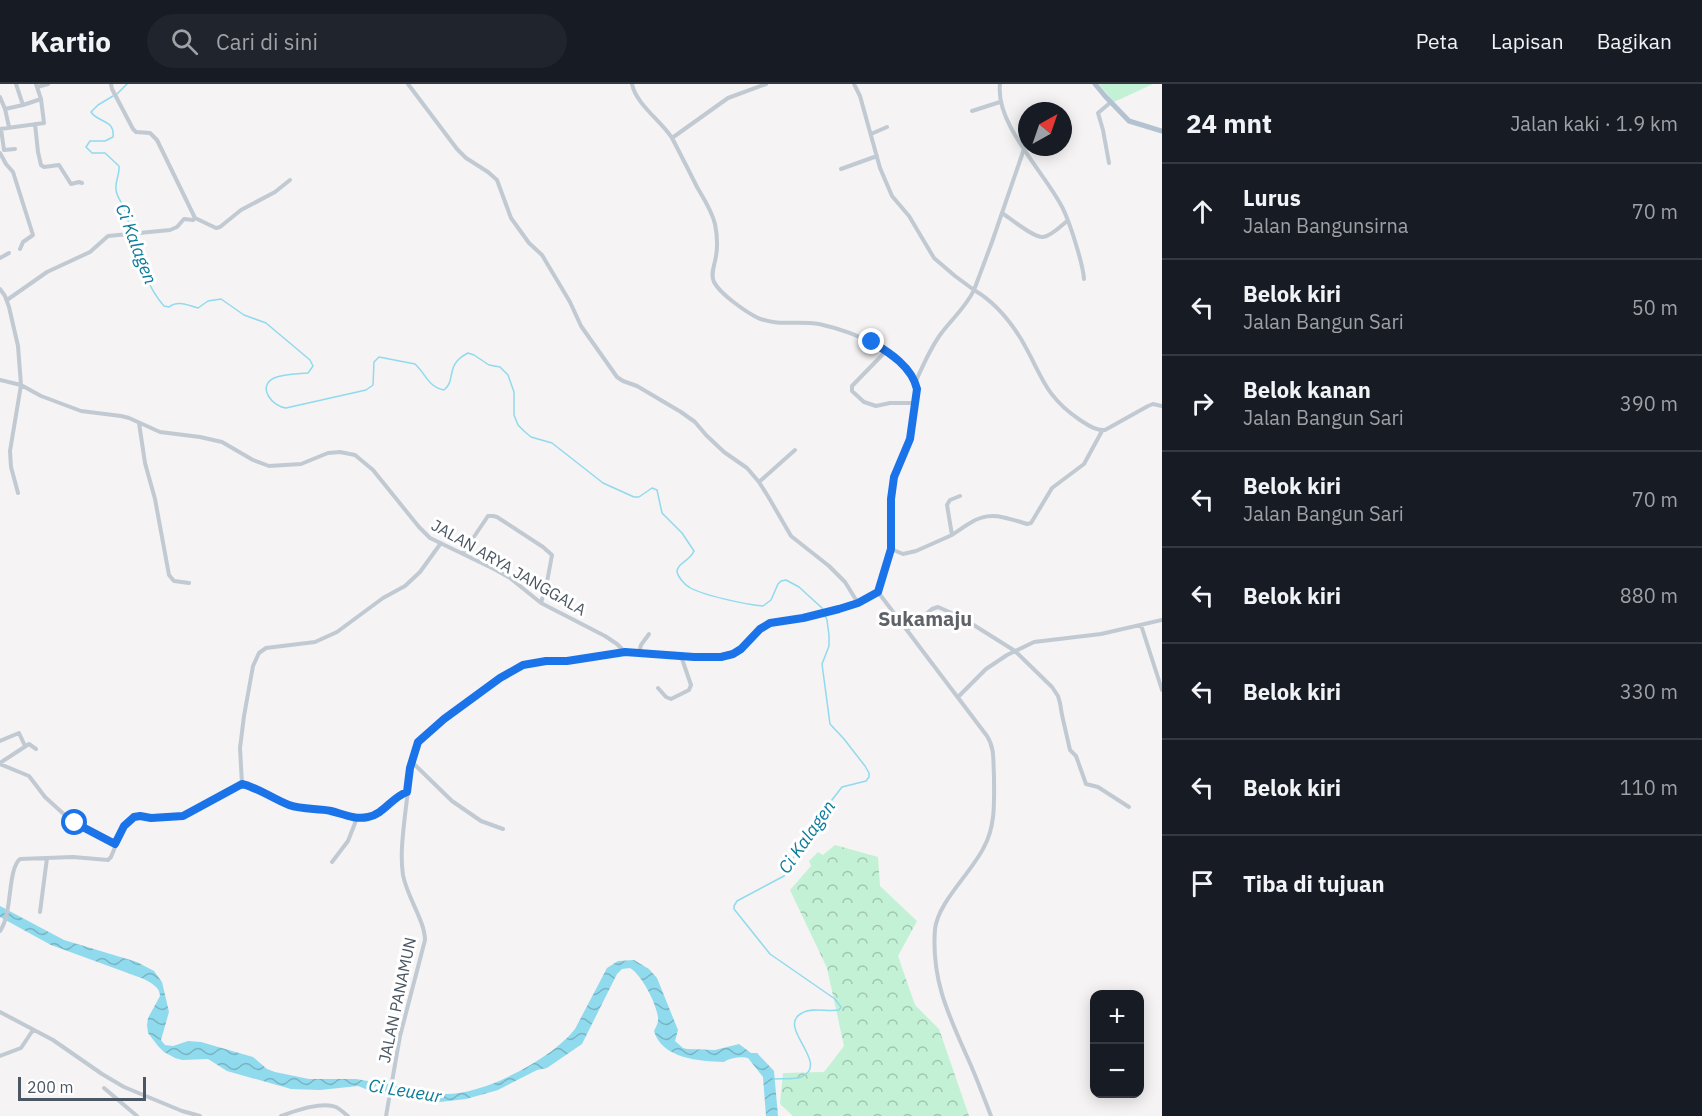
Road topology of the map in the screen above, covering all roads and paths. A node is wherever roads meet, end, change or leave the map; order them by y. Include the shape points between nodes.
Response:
1 (16, 84) edge
2 (48, 84) edge
3 (111, 84) edge
4 (408, 84) edge
5 (632, 84) edge
6 (766, 84) edge
7 (854, 84) edge
8 (1000, 84) edge
9 (1095, 84) edge
10 (36, 86) edge
11 (0, 97) edge
12 (41, 99) junction
13 (1000, 102) junction
14 (1111, 102) junction
15 (23, 105) junction
16 (5, 109) junction
17 (972, 111) dead end
18 (35, 124) junction
19 (887, 127) dead end
20 (9, 128) junction
21 (0, 129) edge
22 (1162, 131) edge
23 (871, 134) junction
24 (672, 138) junction
25 (1018, 138) edge
26 (15, 149) dead end
27 (1, 151) edge
28 (877, 156) junction
29 (1021, 156) edge
30 (1029, 156) edge
31 (1109, 163) dead end
32 (841, 169) dead end
33 (290, 180) dead end
34 (82, 183) dead end
35 (1002, 213) junction
36 (195, 218) junction
37 (1068, 221) junction
38 (20, 249) dead end
39 (9, 253) dead end
40 (0, 258) edge
41 (1084, 279) dead end
42 (0, 289) edge
43 (974, 290) junction
44 (7, 300) junction
45 (886, 351) junction
46 (0, 380) edge
47 (915, 381) junction
48 (21, 385) junction
49 (916, 403) junction
50 (1162, 406) edge
51 (139, 422) junction
52 (1101, 431) junction
53 (795, 450) dead end
54 (759, 482) junction
55 (18, 493) dead end
56 (960, 496) dead end
57 (952, 535) junction
58 (441, 543) junction
59 (891, 549) junction
60 (463, 554) junction
61 (189, 583) dead end
62 (878, 592) junction
63 (541, 603) junction
64 (858, 603) junction
65 (1162, 620) edge
66 (1142, 625) junction
67 (907, 630) junction
68 (649, 634) dead end
69 (1015, 651) junction
70 (625, 652) junction
71 (639, 653) junction
72 (681, 656) junction
73 (658, 688) dead end
74 (1162, 690) edge
75 (958, 697) junction
76 (0, 741) edge
77 (25, 746) junction
78 (36, 749) dead end
79 (412, 762) junction
80 (0, 763) edge
81 (242, 784) junction
82 (407, 792) junction
83 (1129, 807) dead end
84 (357, 818) junction
85 (503, 829) dead end
86 (115, 844) junction
87 (47, 858) junction
88 (332, 862) dead end
89 (40, 912) dead end
90 (0, 931) edge
91 (0, 1012) edge
92 (33, 1030) junction
93 (0, 1056) edge
94 (104, 1088) dead end
95 (340, 1110) junction
96 (184, 1114) edge
97 (293, 1114) edge
98 (137, 1116) edge
99 (200, 1116) edge
100 (281, 1116) edge
101 (336, 1116) edge
102 (348, 1116) edge
103 (386, 1116) edge
104 (992, 1116) edge

1 - 15 street
2 - 10 street
3 - 36 street via 134,131 150,133 157,140
4 - 54 street via 466,158 496,180 511,218 543,258 581,326 617,377 688,416
5 - 24 street via 635,95
6 - 24 street via 728,98
7 - 23 street
8 - 13 street
9 - 14 main road
10 - 12 street
11 - 16 street
12 - 15 street
12 - 18 street via 45,122
13 - 17 street
13 - 25 street
14 - 22 main road via 1130,121
14 - 31 street via 1098,113
15 - 16 street
16 - 20 street
18 - 20 street
18 - 34 street via 41,165 59,165 71,184
19 - 23 street
20 - 21 street
21 - 27 street
23 - 28 street
24 - 45 street via 714,221 717,236 712,278 718,287 735,303 764,320 818,324 872,342
26 - 27 street
27 - 38 street via 13,172 33,235
28 - 32 street
28 - 43 street via 892,196 913,221 928,250
29 - 35 street
30 - 37 street
33 - 36 street via 220,228
35 - 37 street via 1042,237
35 - 43 street
36 - 44 street via 184,219 170,230 108,236 90,252 47,272
37 - 41 street
39 - 40 street
42 - 44 street
43 - 47 street via 940,334
43 - 52 street via 995,306 1021,338 1054,398 1070,413
44 - 48 street via 20,354
45 - 47 street
45 - 49 street via 852,386 852,391 876,406
46 - 48 street, JALAN ARYA JANGGALA
47 - 49 street
48 - 51 street, JALAN ARYA JANGGALA via 81,411
48 - 55 street via 10,451
49 - 59 street via 910,439 894,477
50 - 52 street via 1148,406
51 - 58 street, JALAN ARYA JANGGALA via 160,432 222,442 269,466 301,464 334,452 355,455 373,470 419,527
51 - 61 street via 169,575 174,581
52 - 57 street via 1084,464 1052,488 1031,523 986,516
53 - 54 street
54 - 64 street via 791,536 845,582
56 - 57 street via 947,503
57 - 59 street via 903,554
58 - 60 street, JALAN ARYA JANGGALA
58 - 81 street via 405,586 337,632 315,642 266,648 259,653 244,716 240,748
59 - 62 street
60 - 63 street, JALAN ARYA JANGGALA via 510,578
60 - 63 street via 488,516 497,517 552,555
62 - 64 street, JALAN PANAMUN
62 - 67 street
63 - 70 street, JALAN ARYA JANGGALA via 605,636
64 - 72 street, JALAN PANAMUN via 765,625 728,656
65 - 66 street
66 - 69 street via 1034,642
66 - 74 street
67 - 69 street via 938,607
67 - 75 street
68 - 71 street
69 - 75 street via 986,669
69 - 83 street via 1058,696 1070,750 1085,782
70 - 71 street, JALAN PANAMUN
70 - 79 street, JALAN PANAMUN via 523,665 436,725 418,742
71 - 72 street, JALAN PANAMUN
72 - 73 street via 691,685 689,690 671,699
75 - 104 street via 991,742 993,821 978,858 936,923 937,968 945,1008
76 - 77 street via 19,733
77 - 78 street
77 - 80 street
79 - 82 street, JALAN PANAMUN
79 - 85 street via 452,801 482,821
80 - 86 street via 29,776 61,812
81 - 84 street via 286,804
81 - 86 street via 183,816 134,817
82 - 84 street via 374,815
82 - 103 street, JALAN PANAMUN via 403,875 425,940 405,1011
84 - 88 street via 348,841
86 - 87 street via 106,860
87 - 89 street
87 - 90 street via 17,860
91 - 92 street
92 - 93 street via 21,1048
92 - 96 street via 124,1087
94 - 98 street
95 - 97 street via 324,1105
95 - 101 street
95 - 102 street
96 - 99 street
97 - 100 street

